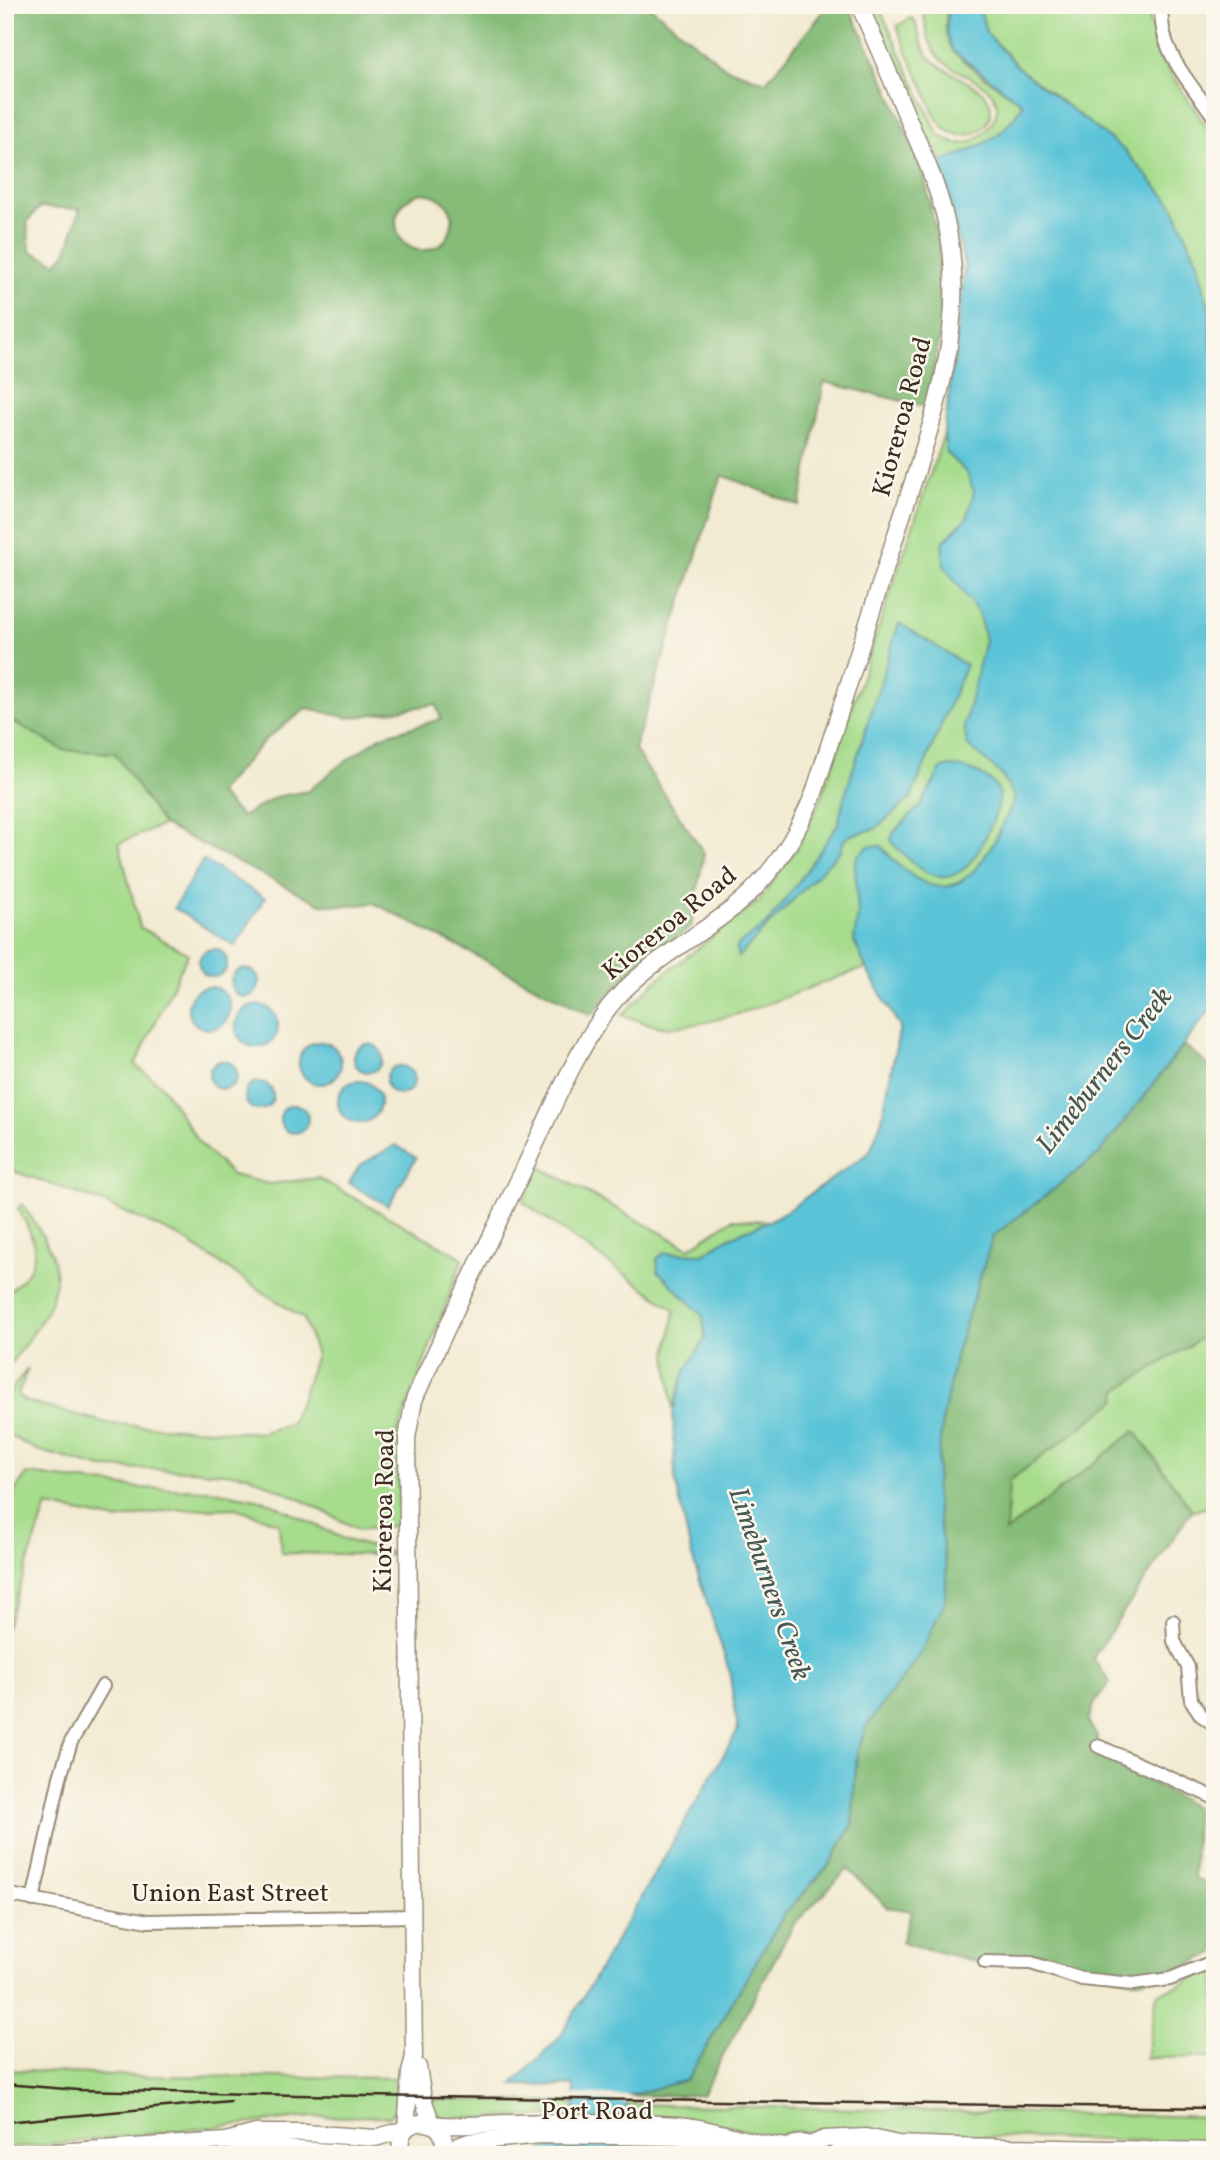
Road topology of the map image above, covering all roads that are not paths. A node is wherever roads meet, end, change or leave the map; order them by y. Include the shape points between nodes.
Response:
1 (859, 5) edge
2 (1162, 5) edge
3 (1215, 118) edge
4 (1172, 1620) dead end
5 (103, 1686) dead end
6 (1215, 1725) edge
7 (1098, 1746) dead end
8 (1215, 1798) edge
9 (5, 1894) edge
10 (33, 1900) junction
11 (414, 1916) junction
12 (1215, 1961) edge
13 (985, 1962) dead end
14 (414, 2056) junction
15 (432, 2124) junction
16 (406, 2129) junction
17 (541, 2129) junction
18 (656, 2130) junction
19 (226, 2141) junction
20 (898, 2144) junction
21 (814, 2150) edge
22 (785, 2151) edge
23 (1215, 2151) edge
24 (8, 2155) edge
25 (373, 2155) edge
26 (402, 2155) edge
27 (443, 2155) edge
28 (749, 2155) edge
29 (834, 2155) edge

1 - 11 main road, Kioreroa Road via 933,179 950,242 954,302 942,388 801,825 751,892 632,982 588,1038 414,1400 407,1438
2 - 3 street via 1165,42
4 - 6 street via 1174,1641 1188,1667 1191,1700 1201,1716
5 - 10 street via 71,1742
7 - 8 street
9 - 10 street, Union East Street
10 - 11 street, Union East Street via 148,1921
11 - 14 main road, Kioreroa Road
12 - 13 street via 1170,1979 1133,1983 1082,1979 1031,1963
14 - 15 main road, Kioreroa Road
14 - 16 main road, Kioreroa Road
15 - 16 main road, Port Road via 418,2122
15 - 17 main road, Port Road via 509,2123
15 - 27 main road, Port Road via 442,2134
16 - 19 main road, Port Road via 375,2138 256,2133
16 - 26 main road via 400,2142
17 - 18 main road, Port Road
17 - 27 main road, Port Road via 469,2142
18 - 22 main road, Port Road via 720,2131
18 - 28 main road, Port Road
19 - 24 main road, Port Road
19 - 25 main road, Port Road
20 - 21 main road, Port Road via 843,2137 824,2139
20 - 23 main road
20 - 29 main road
21 - 22 main road, Port Road via 796,2143

